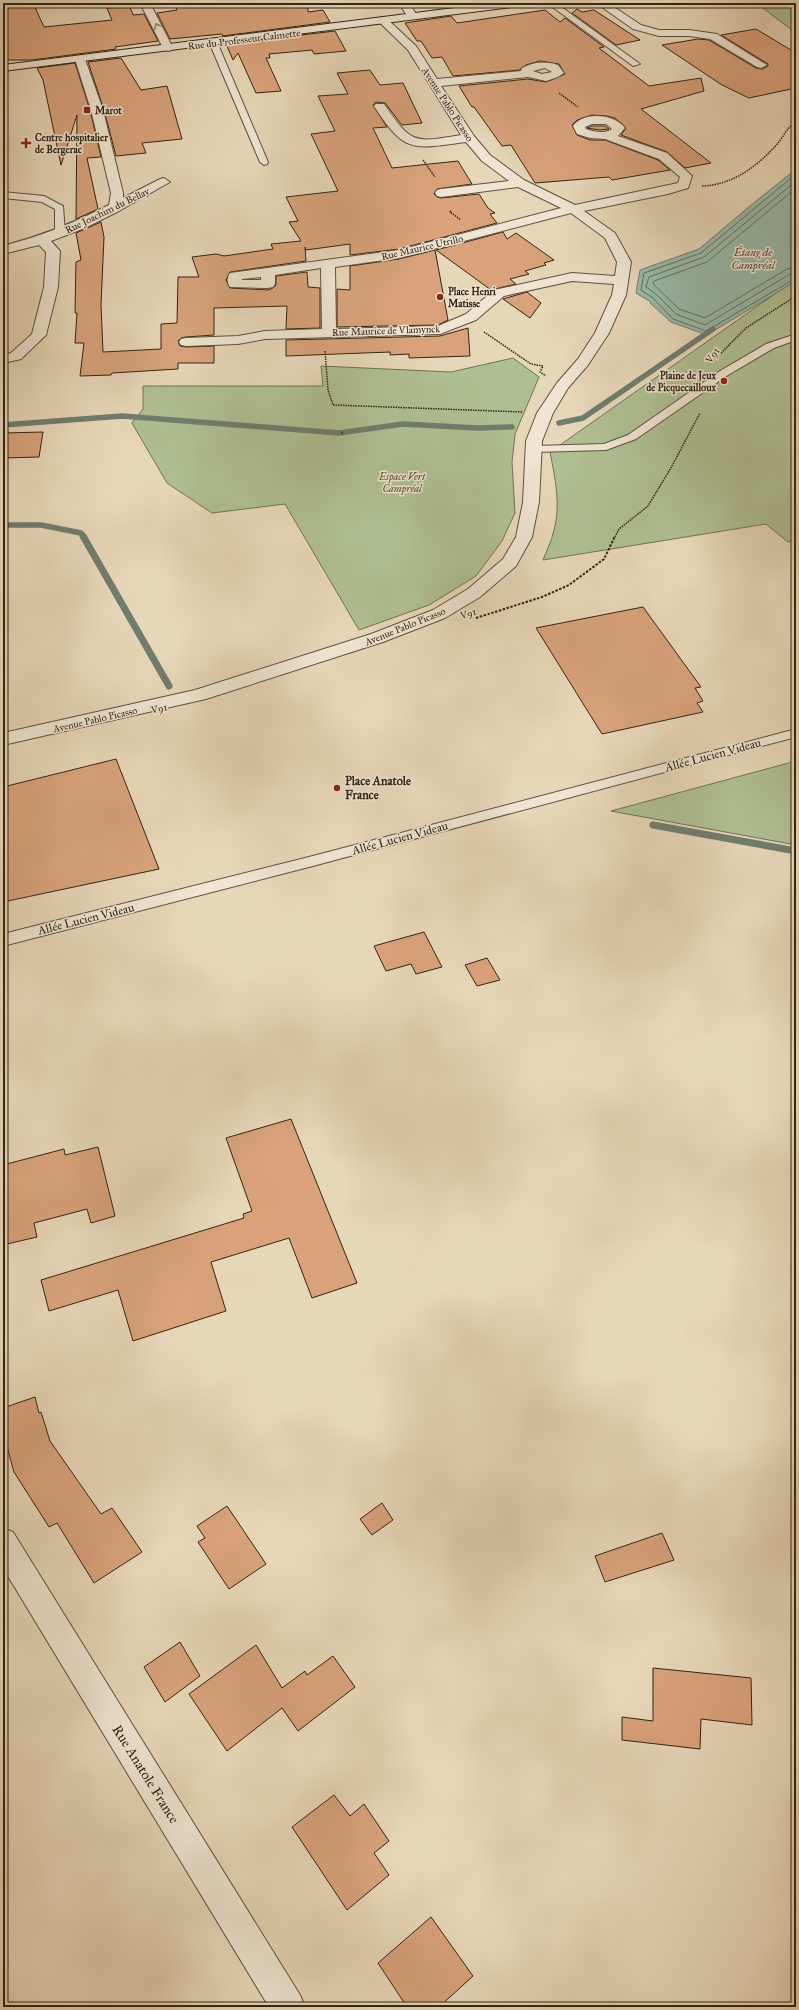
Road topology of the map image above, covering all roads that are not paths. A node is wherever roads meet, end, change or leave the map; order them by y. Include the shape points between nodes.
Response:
1 (145, 3) edge
2 (404, 3) edge
3 (520, 3) edge
4 (551, 3) edge
5 (601, 3) edge
6 (413, 17) junction
7 (383, 21) junction
8 (213, 42) junction
9 (168, 48) junction
10 (80, 59) junction
11 (636, 64) dead end
12 (761, 65) dead end
13 (3, 68) edge
14 (528, 74) junction
15 (542, 77) junction
16 (434, 83) junction
17 (553, 88) dead end
18 (380, 106) dead end
19 (605, 135) dead end
20 (468, 138) junction
21 (264, 162) dead end
22 (164, 182) dead end
23 (520, 183) junction
24 (444, 193) road end
25 (3, 195) edge
26 (116, 208) junction
27 (574, 209) junction
28 (60, 233) junction
29 (42, 240) junction
30 (3, 250) edge
31 (328, 264) junction
32 (268, 272) dead end
33 (621, 281) junction
34 (327, 332) junction
35 (796, 337) edge
36 (186, 342) dead end
37 (4, 358) edge
38 (534, 449) junction
39 (796, 734) edge
40 (3, 739) edge
41 (3, 940) edge
42 (3, 1542) edge
43 (288, 2007) edge

9 -> 1 street
2 - 6 street
3 - 6 street, Rue du Professeur Calmette
4 - 11 lane
5 - 12 street via 637,27 659,33 713,36
6 - 7 street, Rue du Professeur Calmette
7 - 8 street, Rue du Professeur Calmette
7 - 16 street, Avenue Pablo Picasso via 412,48
8 - 9 street, Rue du Professeur Calmette
8 - 21 lane
9 - 10 street, Rue du Professeur Calmette
10 - 13 street, Rue du Professeur Calmette
10 - 26 street via 97,110 117,193
14 - 15 street
14 - 15 street via 526,70 535,66 550,66 558,71 552,76
14 - 16 street
15 - 17 street
16 - 20 street, Avenue Pablo Picasso
18 - 20 street via 400,135 410,142 425,143
19 - 27 street, Rue Maurice Utrillo via 663,156 686,176 684,185
20 - 23 street, Avenue Pablo Picasso via 486,158
22 - 26 street, Rue Joachim du Bellay
23 - 24 street
23 - 27 street, Avenue Pablo Picasso
25 - 28 lane via 44,199 60,208
26 - 28 street, Rue Joachim du Bellay
27 - 31 street, Rue Maurice Utrillo via 399,254
27 - 33 street, Avenue Pablo Picasso via 610,236 624,262
28 - 29 street, Rue Joachim du Bellay
29 - 30 street, Rue Joachim du Bellay
29 - 37 street via 53,251 51,287 39,335 16,356
31 - 32 street, Rue Maurice Utrillo
31 - 34 street
33 - 34 street, Rue Maurice de Vlamynck via 572,277 499,293 466,319 440,330
33 - 38 street, Avenue Pablo Picasso via 619,295 602,333 584,362 562,386 545,413 534,441
34 - 36 street, Rue Maurice de Vlamynck
35 - 38 lane via 770,346 625,440 606,447
38 - 40 street, Avenue Pablo Picasso via 532,502 524,537 510,562 474,593 439,614 377,638 199,695
39 - 41 lane, Allée Lucien Videau
42 - 43 street, Rue Anatole France

